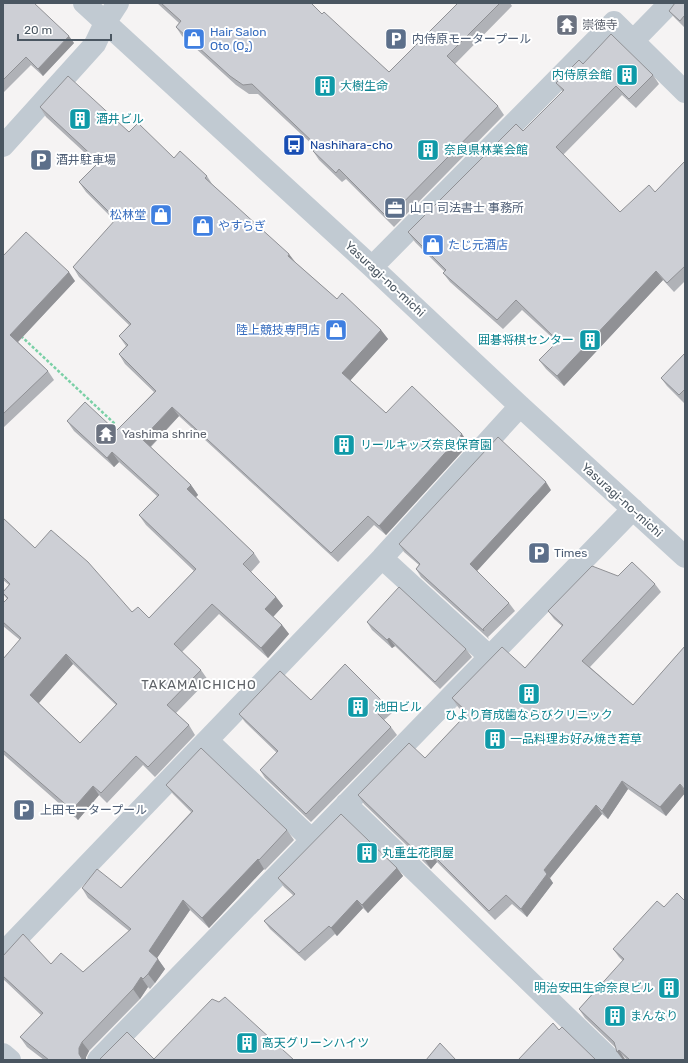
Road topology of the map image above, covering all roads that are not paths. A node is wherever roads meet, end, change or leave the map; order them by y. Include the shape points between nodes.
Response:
1 (84, 3) edge
2 (118, 3) edge
3 (670, 3) edge
4 (105, 23) junction
5 (633, 41) junction
6 (685, 92) edge
7 (3, 146) edge
8 (372, 267) junction
9 (520, 406) junction
10 (633, 509) junction
11 (685, 557) edge
12 (382, 558) junction
13 (489, 656) junction
14 (208, 741) junction
15 (346, 804) junction
16 (311, 840) junction
17 (3, 953) edge
18 (3, 1054) edge
19 (10, 1060) edge
20 (98, 1060) edge
21 (611, 1060) edge

1 - 4 street, Yasuragi-no-michi
2 - 4 street
3 - 5 street
4 - 7 street via 95,44
4 - 8 street, Yasuragi-no-michi
5 - 6 street
5 - 8 street via 614,22
8 - 9 street, Yasuragi-no-michi
9 - 10 street, Yasuragi-no-michi
9 - 12 street
10 - 11 street, Yasuragi-no-michi
10 - 13 street
12 - 13 street
12 - 14 street
13 - 15 street
14 - 16 street
14 - 17 street
15 - 16 street
15 - 21 street
16 - 20 street
18 - 19 street

